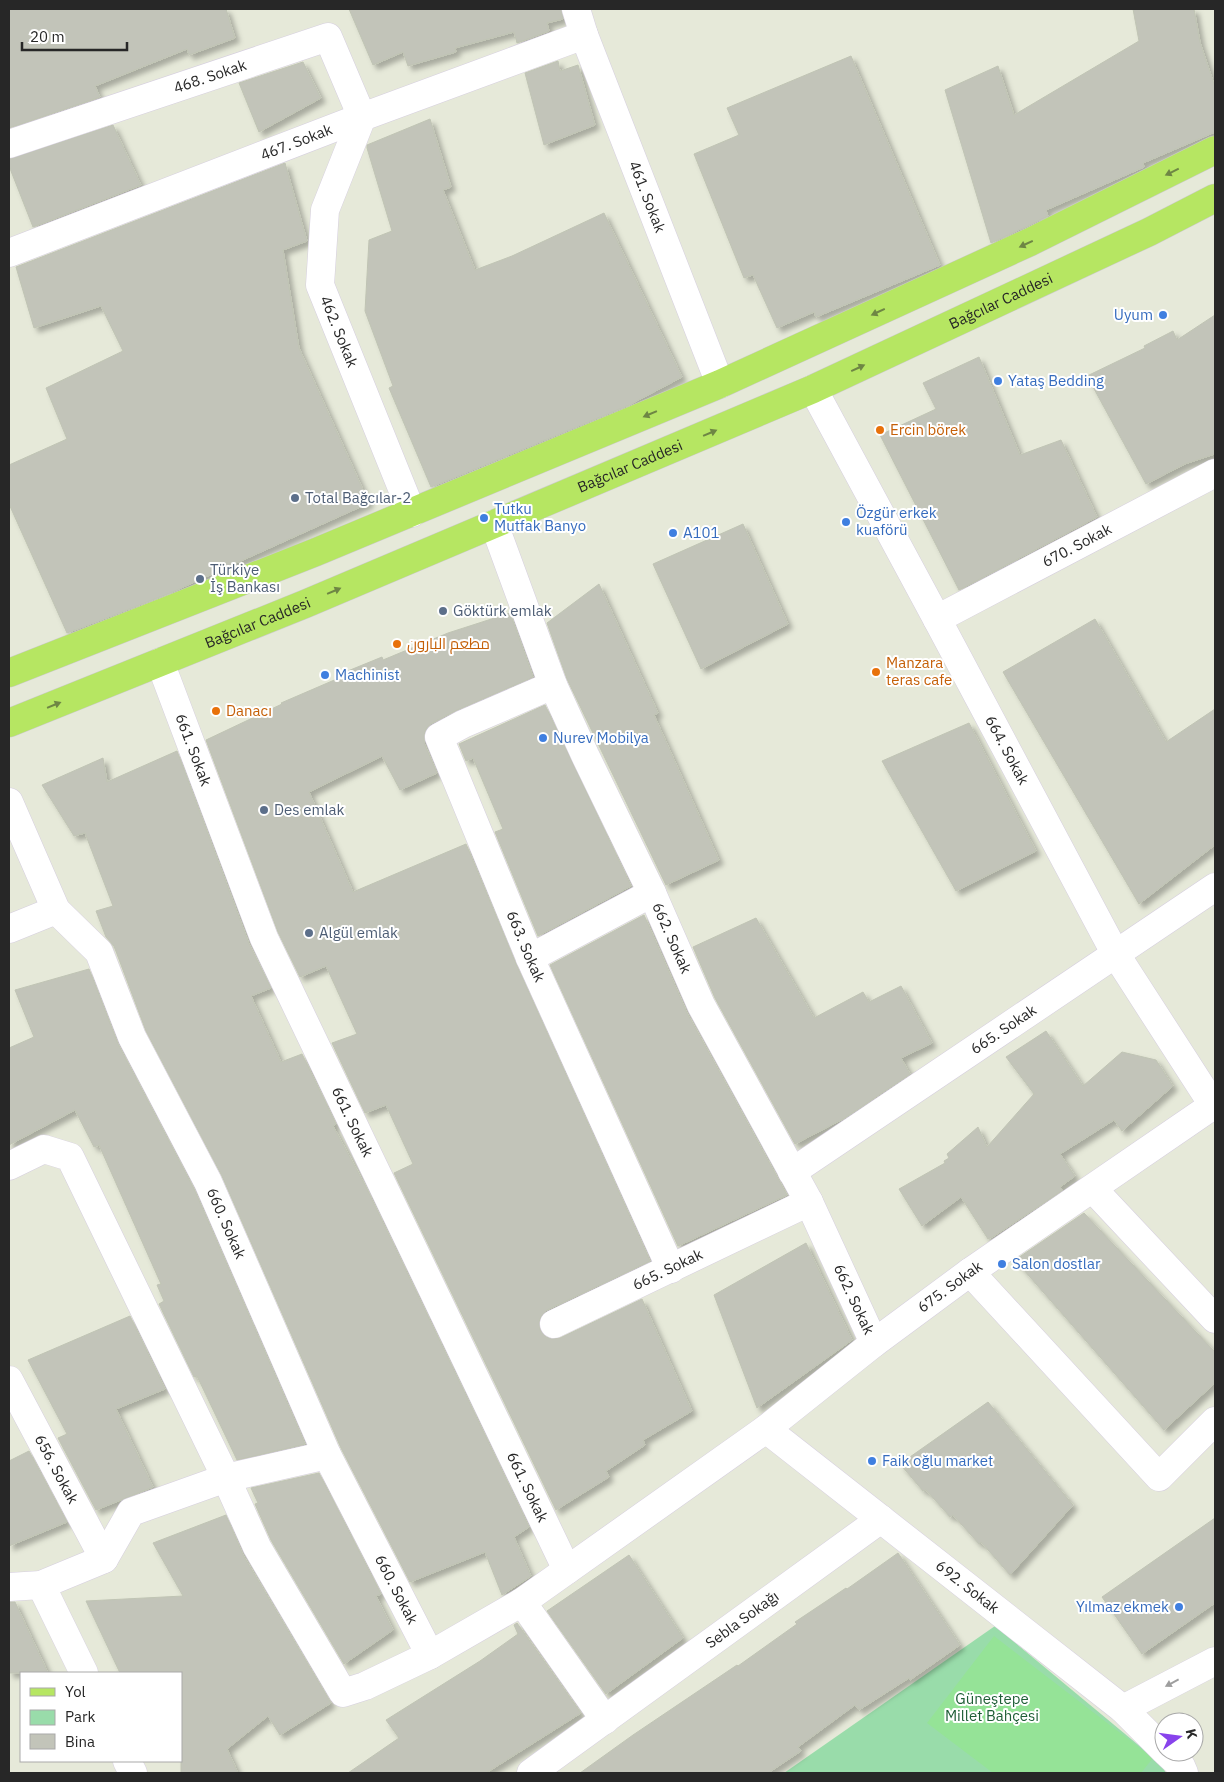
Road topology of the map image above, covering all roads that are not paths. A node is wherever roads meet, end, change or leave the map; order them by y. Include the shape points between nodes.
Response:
1 (576, 9) edge
2 (584, 35) junction
3 (362, 118) junction
4 (9, 144) edge
5 (1215, 150) edge
6 (1215, 198) edge
7 (9, 252) edge
8 (720, 384) junction
9 (812, 389) junction
10 (1215, 473) edge
11 (412, 513) junction
12 (494, 524) junction
13 (937, 619) junction
14 (160, 662) junction
15 (9, 673) edge
16 (553, 685) junction
17 (9, 724) edge
18 (9, 802) edge
19 (1215, 887) edge
20 (652, 893) junction
21 (56, 910) junction
22 (9, 928) edge
23 (1115, 953) junction
24 (530, 958) junction
25 (1214, 1105) edge
26 (9, 1166) edge
27 (792, 1172) junction
28 (1093, 1189) junction
29 (809, 1202) junction
30 (671, 1269) junction
31 (970, 1272) junction
32 (1215, 1319) edge
33 (554, 1324) dead end
34 (874, 1343) junction
35 (9, 1380) edge
36 (1215, 1422) edge
37 (766, 1429) junction
38 (327, 1454) junction
39 (226, 1478) junction
40 (881, 1519) junction
41 (104, 1559) junction
42 (567, 1570) junction
43 (41, 1585) junction
44 (9, 1587) edge
45 (522, 1602) junction
46 (430, 1655) junction
47 (1215, 1661) edge
48 (84, 1672) edge
49 (1123, 1709) junction
50 (605, 1720) junction
51 (1154, 1740) edge
52 (1177, 1762) edge
53 (531, 1773) edge
54 (1184, 1773) edge

1 - 2 street, 461. Sokak
2 - 3 street, 467. Sokak
2 - 8 street, 461. Sokak
3 - 4 street, 468. Sokak via 328,37
3 - 7 street, 467. Sokak
3 - 11 street, 462. Sokak via 325,210 320,285
5 -> 8 main road via 1030,242
9 -> 6 main road, Bağcılar Caddesi
8 -> 11 main road
12 -> 9 main road, Bağcılar Caddesi
9 - 13 street, 664. Sokak
10 - 13 street, 670. Sokak
11 - 15 main road
14 -> 12 main road, Bağcılar Caddesi
12 - 16 street, 662. Sokak
13 - 23 street, 664. Sokak
17 -> 14 main road, Bağcılar Caddesi
14 - 42 street, 661. Sokak via 264,938
16 - 20 street, 662. Sokak
16 - 24 street, 663. Sokak via 439,737
18 - 21 street, 660. Sokak
19 - 23 street, 665. Sokak
20 - 24 street
20 - 27 street, 662. Sokak via 701,1005
21 - 22 street
21 - 38 street, 660. Sokak via 99,952 132,1037 208,1182
23 - 25 street, 664. Sokak
23 - 27 street, 665. Sokak
24 - 30 street, 663. Sokak
25 - 28 street, 675. Sokak
26 - 39 street via 44,1149 70,1158
27 - 29 street, 662. Sokak
28 - 31 street, 675. Sokak
28 - 32 street
29 - 30 street, 665. Sokak
29 - 34 street, 662. Sokak
30 - 33 street, 665. Sokak
31 - 34 street, 675. Sokak
31 - 36 street via 1159,1477
34 - 37 street, 675. Sokak
35 - 41 street, 656. Sokak
37 - 40 street, 692. Sokak
37 - 42 street, 675. Sokak
38 - 39 street
38 - 46 street, 660. Sokak
39 - 41 street via 131,1512
39 - 46 street, 675. Sokak via 257,1547 343,1693
40 - 49 street, 692. Sokak
40 - 50 street, Sebla Sokağı
41 - 43 street
42 - 45 street, 675. Sokak
43 - 44 street
43 - 48 street
45 - 46 street, 675. Sokak
45 - 50 street
47 -> 49 street
49 - 51 street, 692. Sokak
50 - 53 street, Sebla Sokağı
52 - 54 street, 692. Sokak

